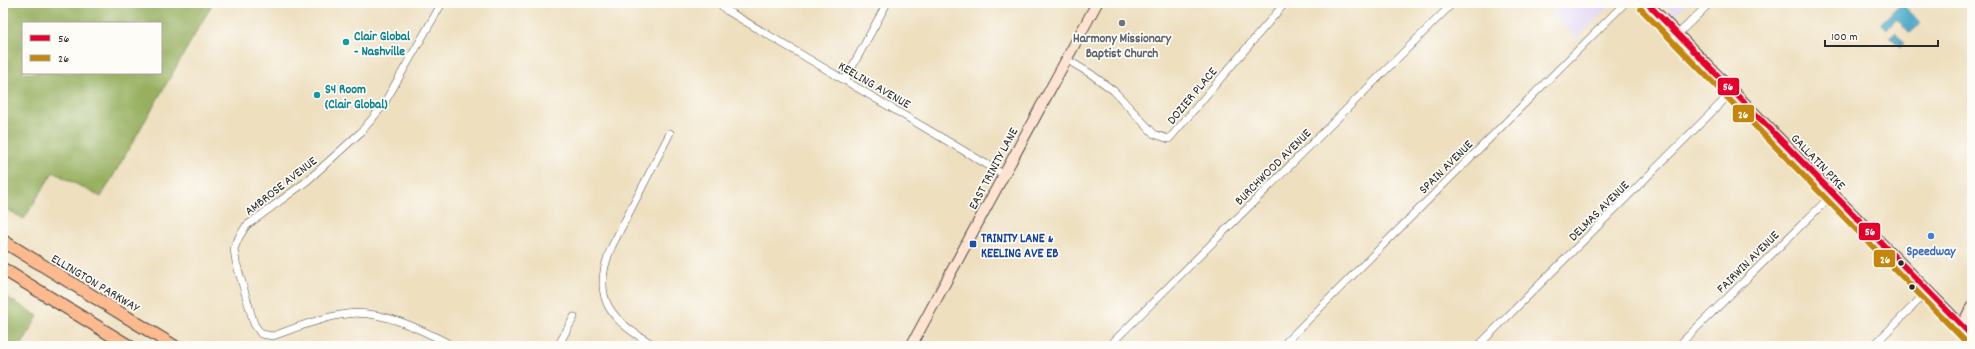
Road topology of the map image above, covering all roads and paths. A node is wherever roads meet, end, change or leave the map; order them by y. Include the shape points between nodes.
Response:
1 (442, 3) edge
2 (719, 3) edge
3 (730, 3) edge
4 (887, 3) edge
5 (1097, 3) edge
6 (1285, 3) edge
7 (1453, 3) edge
8 (1625, 3) edge
9 (1647, 3) edge
10 (1710, 3) edge
11 (726, 10) junction
12 (1677, 35) junction
13 (1066, 59) junction
14 (845, 80) junction
15 (1733, 91) junction
16 (670, 133) dead end
17 (1003, 174) junction
18 (1833, 194) junction
19 (3, 241) edge
20 (3, 269) edge
21 (1928, 291) junction
22 (1972, 306) edge
23 (574, 317) dead end
24 (1962, 325) junction
25 (1972, 336) edge
26 (129, 346) edge
27 (174, 346) edge
28 (453, 346) edge
29 (558, 346) edge
30 (656, 346) edge
31 (911, 346) edge
32 (1109, 346) edge
33 (1282, 346) edge
34 (1478, 346) edge
35 (1678, 346) edge
36 (1873, 346) edge

1 - 28 street, AMBROSE AVENUE via 382,107 361,132 307,181 246,226 234,249 254,324 261,334 273,336 341,314 374,315 406,323
2 - 11 street, KEELING AVENUE
3 - 11 street
4 - 14 street
5 - 13 main road, EAST TRINITY LANE
6 - 13 street, DOZIER PLACE via 1169,139 1154,134 1114,91
7 - 32 street, BURCHWOOD AVENUE
8 - 33 street, SPAIN AVENUE
9 - 12 main road, GALLATIN PIKE
10 - 12 street
11 - 14 street, KEELING AVENUE
12 - 15 main road, GALLATIN PIKE
13 - 17 main road, EAST TRINITY LANE
14 - 17 street, KEELING AVENUE
15 - 18 main road, GALLATIN PIKE
15 - 34 street, DELMAS AVENUE
16 - 30 street via 612,246 603,275 604,294 610,312 621,324
17 - 31 main road, EAST TRINITY LANE
18 - 21 main road, GALLATIN PIKE
18 - 35 street, FAIRWIN AVENUE
19 - 27 highway, ELLINGTON PARKWAY
20 - 26 highway
21 - 24 main road, GALLATIN PIKE
21 - 36 street
22 - 24 main road
23 - 29 street
24 - 25 main road, GALLATIN PIKE

